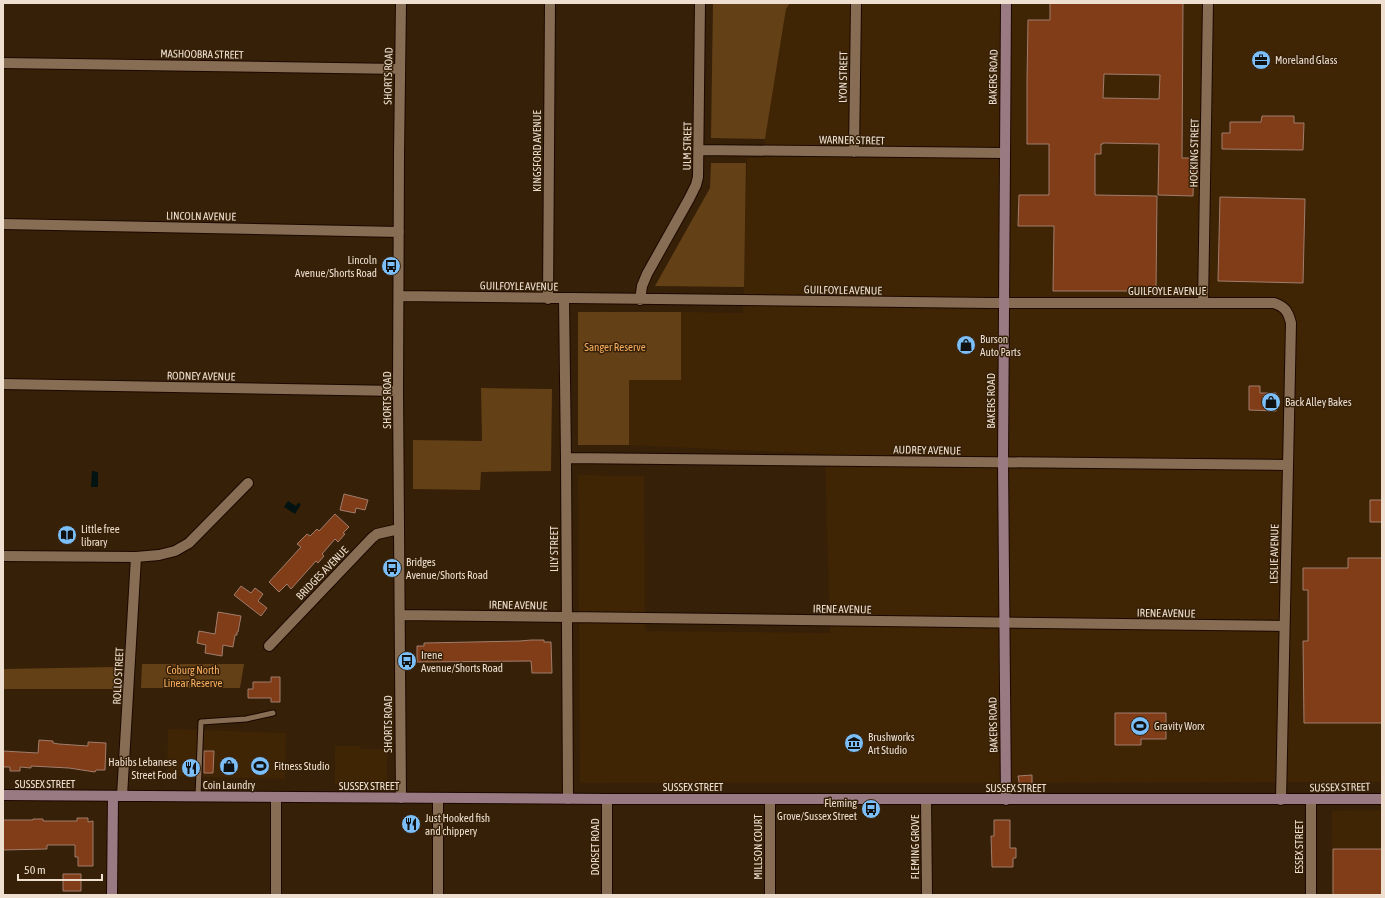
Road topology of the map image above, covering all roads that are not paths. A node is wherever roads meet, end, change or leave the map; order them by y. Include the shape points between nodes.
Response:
1 (401, 3) edge
2 (550, 3) edge
3 (700, 3) edge
4 (856, 3) edge
5 (1006, 3) edge
6 (1208, 3) edge
7 (3, 63) edge
8 (400, 69) junction
9 (699, 150) junction
10 (854, 152) junction
11 (1004, 153) junction
12 (3, 224) edge
13 (399, 232) junction
14 (399, 296) junction
15 (548, 299) junction
16 (564, 299) junction
17 (640, 300) junction
18 (1004, 303) junction
19 (1203, 303) junction
20 (1286, 309) joint
21 (3, 384) edge
22 (398, 391) junction
23 (566, 458) junction
24 (1003, 463) junction
25 (1288, 465) junction
26 (248, 483) dead end
27 (399, 529) junction
28 (3, 556) edge
29 (136, 557) junction
30 (400, 615) junction
31 (566, 618) junction
32 (1004, 623) junction
33 (1284, 626) junction
34 (269, 646) dead end
35 (273, 713) dead end
36 (3, 795) edge
37 (118, 796) junction
38 (198, 796) junction
39 (276, 797) junction
40 (401, 798) junction
41 (438, 798) junction
42 (568, 799) junction
43 (607, 799) junction
44 (1382, 799) edge
45 (770, 800) junction
46 (926, 800) junction
47 (1006, 800) junction
48 (1281, 800) junction
49 (1311, 800) junction
50 (112, 895) edge
51 (276, 895) edge
52 (438, 895) edge
53 (607, 895) edge
54 (770, 895) edge
55 (927, 895) edge
56 (1311, 895) edge

1 - 8 street, SHORTS ROAD
2 - 15 street, KINGSFORD AVENUE
3 - 9 street, ULM STREET
4 - 10 street, LYON STREET
5 - 11 street, BAKERS ROAD
6 - 19 street, HOCKING STREET
7 - 8 street, MASHOOBRA STREET
8 - 13 street, SHORTS ROAD
9 - 10 street, WARNER STREET
9 - 17 street, ULM STREET via 696,185 647,274
10 - 11 street, WARNER STREET
11 - 18 street, BAKERS ROAD
12 - 13 street, LINCOLN AVENUE
13 - 14 street, SHORTS ROAD
14 - 15 street, GUILFOYLE AVENUE
14 - 22 street, SHORTS ROAD
15 - 16 street, GUILFOYLE AVENUE
16 - 17 street, GUILFOYLE AVENUE
16 - 23 street, LILY STREET
17 - 18 street, GUILFOYLE AVENUE
18 - 19 street, GUILFOYLE AVENUE
18 - 24 street, BAKERS ROAD
19 - 20 street, GUILFOYLE AVENUE via 1274,303
20 - 25 street, LESLIE AVENUE via 1291,322
21 - 22 street, RODNEY AVENUE
22 - 27 street, SHORTS ROAD
23 - 24 street, AUDREY AVENUE
23 - 31 street, LILY STREET
24 - 25 street, AUDREY AVENUE
24 - 32 street, BAKERS ROAD
25 - 33 street, LESLIE AVENUE
26 - 29 street via 189,543 160,555
27 - 30 street, SHORTS ROAD
27 - 34 street, BRIDGES AVENUE via 377,534 372,538
28 - 29 street
29 - 37 street, ROLLO STREET
30 - 31 street, IRENE AVENUE
30 - 40 street, SHORTS ROAD
31 - 32 street, IRENE AVENUE
31 - 42 street, LILY STREET
32 - 33 street, IRENE AVENUE
32 - 47 street, BAKERS ROAD
33 - 48 street, LESLIE AVENUE
35 - 38 lane via 246,719 201,722
36 - 37 street, SUSSEX STREET
37 - 38 street, SUSSEX STREET
37 - 50 street
38 - 39 street, SUSSEX STREET
39 - 40 street, SUSSEX STREET
39 - 51 street
40 - 41 street, SUSSEX STREET
41 - 42 street, SUSSEX STREET
41 - 52 street
42 - 43 street, SUSSEX STREET
43 - 45 street, SUSSEX STREET
43 - 53 street, DORSET ROAD
44 - 49 street, SUSSEX STREET
45 - 46 street, SUSSEX STREET
45 - 54 street, MILLSON COURT
46 - 47 street, SUSSEX STREET
46 - 55 street, FLEMING GROVE
47 - 48 street, SUSSEX STREET
48 - 49 street, SUSSEX STREET
49 - 56 street, ESSEX STREET

